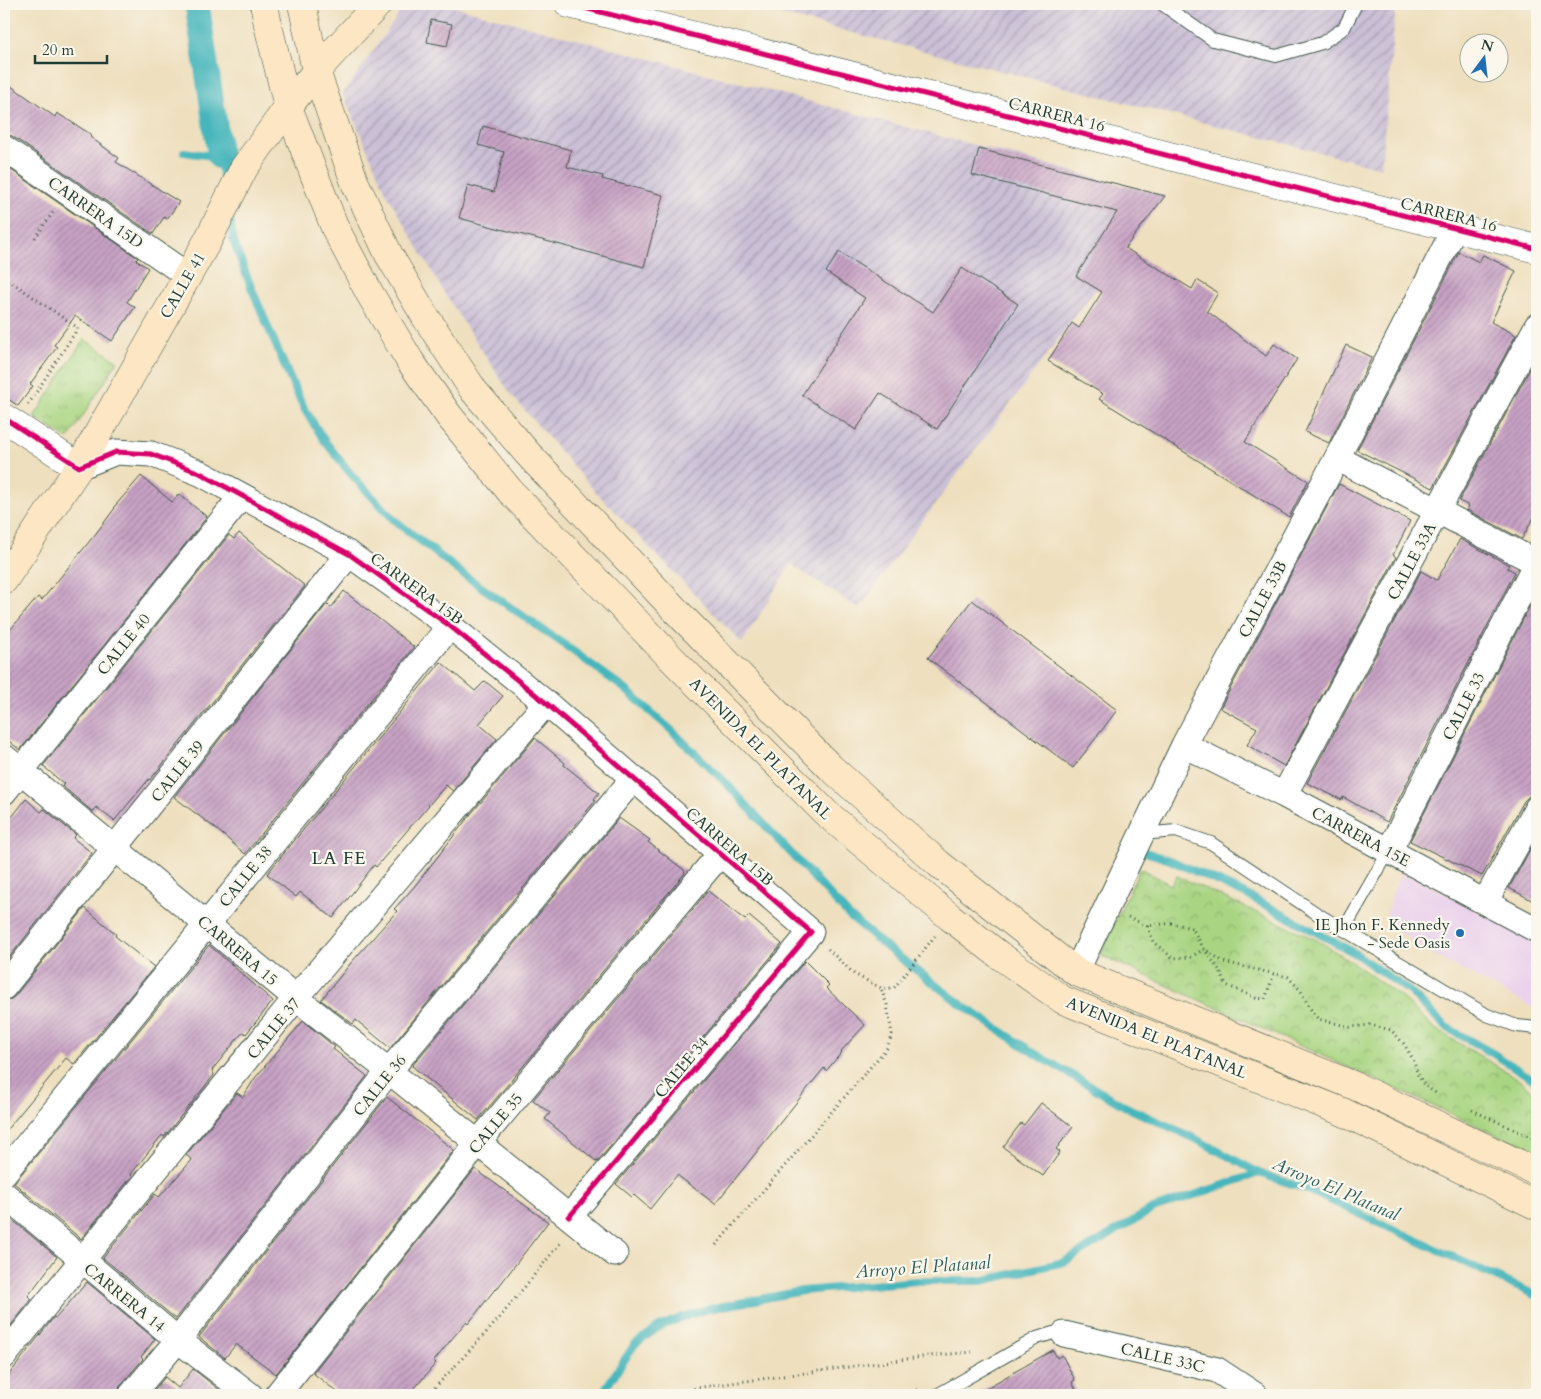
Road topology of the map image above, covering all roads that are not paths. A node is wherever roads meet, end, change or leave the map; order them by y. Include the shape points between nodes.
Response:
1 (264, 4) edge
2 (302, 4) edge
3 (378, 4) edge
4 (570, 4) edge
5 (1162, 4) edge
6 (1356, 4) edge
7 (316, 71) junction
8 (288, 107) junction
9 (4, 148) edge
10 (1455, 228) junction
11 (1537, 249) edge
12 (188, 276) junction
13 (1537, 326) edge
14 (9, 421) edge
15 (1337, 458) junction
16 (79, 467) junction
17 (242, 496) junction
18 (1438, 511) junction
19 (349, 554) junction
20 (1537, 562) edge
21 (4, 580) edge
22 (450, 626) junction
23 (546, 703) junction
24 (1184, 745) junction
25 (12, 763) edge
26 (633, 779) junction
27 (4, 792) edge
28 (1284, 795) junction
29 (1537, 808) edge
30 (1141, 834) junction
31 (115, 848) junction
32 (1389, 851) junction
33 (720, 854) junction
34 (1485, 902) junction
35 (206, 924) junction
36 (1344, 929) junction
37 (1537, 930) edge
38 (811, 932) joint
39 (1076, 972) junction
40 (4, 987) edge
41 (296, 998) junction
42 (1537, 1028) edge
43 (389, 1071) junction
44 (477, 1144) junction
45 (1537, 1172) edge
46 (4, 1174) edge
47 (4, 1194) edge
48 (1537, 1206) edge
49 (573, 1220) junction
50 (615, 1254) dead end
51 (81, 1260) junction
52 (1064, 1334) joint
53 (178, 1340) junction
54 (4, 1356) edge
55 (131, 1395) edge
56 (250, 1395) edge
57 (277, 1395) edge
58 (937, 1395) edge
59 (1254, 1395) edge

1 - 8 main road, AVENIDA EL PLATANAL
2 - 7 main road, AVENIDA EL PLATANAL
3 - 7 main road, CALLE 41
4 - 10 street, CARRERA 16
5 - 6 lane via 1213,40 1276,56 1322,43 1344,28
7 - 8 main road, CALLE 41
7 - 39 main road, AVENIDA EL PLATANAL via 355,182 388,255 474,391 528,454 683,618 830,767 938,864
8 - 12 main road, CALLE 41 via 244,168
8 - 48 main road, AVENIDA EL PLATANAL via 335,228 410,361 449,416 517,498 826,813 950,917 1063,1000 1343,1112
9 - 12 street, CARRERA 15D
10 - 11 street, CARRERA 16
10 - 15 street, CALLE 33B
12 - 16 main road, CALLE 41
13 - 18 street, CALLE 33A
14 - 16 street
15 - 18 street
15 - 24 street, CALLE 33B
16 - 17 street, CARRERA 15B via 116,452 151,454 200,473
16 - 21 main road, CALLE 41
17 - 19 street, CARRERA 15B
17 - 25 street, CALLE 40
18 - 20 street
18 - 28 street, CALLE 33A
19 - 22 street, CARRERA 15B
19 - 31 street, CALLE 39
20 - 32 street, CALLE 33
22 - 23 street, CARRERA 15B
22 - 35 street, CALLE 38
23 - 26 street, CARRERA 15B
23 - 41 street, CALLE 37
24 - 28 street, CARRERA 15E
24 - 30 street, CALLE 33B
25 - 27 street, CALLE 40
25 - 31 street, CARRERA 15
26 - 33 street, CARRERA 15B
26 - 43 street, CALLE 36
28 - 32 street, CARRERA 15E
29 - 34 street
30 - 36 lane via 1176,831 1211,843
30 - 39 street, CALLE 33B
31 - 35 street, CARRERA 15
31 - 40 street, CALLE 39
32 - 34 street, CARRERA 15E
32 - 36 lane
33 - 38 street, CARRERA 15B
33 - 44 street, CALLE 35
34 - 37 street, CARRERA 15E
35 - 41 street, CARRERA 15
35 - 46 street, CALLE 38
36 - 42 lane via 1487,1015 1517,1026
38 - 49 street, CALLE 34
39 - 45 main road, AVENIDA EL PLATANAL via 1355,1086
41 - 43 street, CARRERA 15
41 - 51 street, CALLE 37
43 - 44 street, CARRERA 15
43 - 53 street, CALLE 36
44 - 49 street, CARRERA 15
44 - 57 street, CALLE 35
47 - 51 street, CARRERA 14
49 - 50 street, CARRERA 15
51 - 53 street, CARRERA 14
51 - 54 street, CALLE 37
52 - 58 lane via 1037,1338
52 - 59 street, CALLE 33C via 1217,1370
53 - 55 street, CALLE 36
53 - 56 street, CARRERA 14

